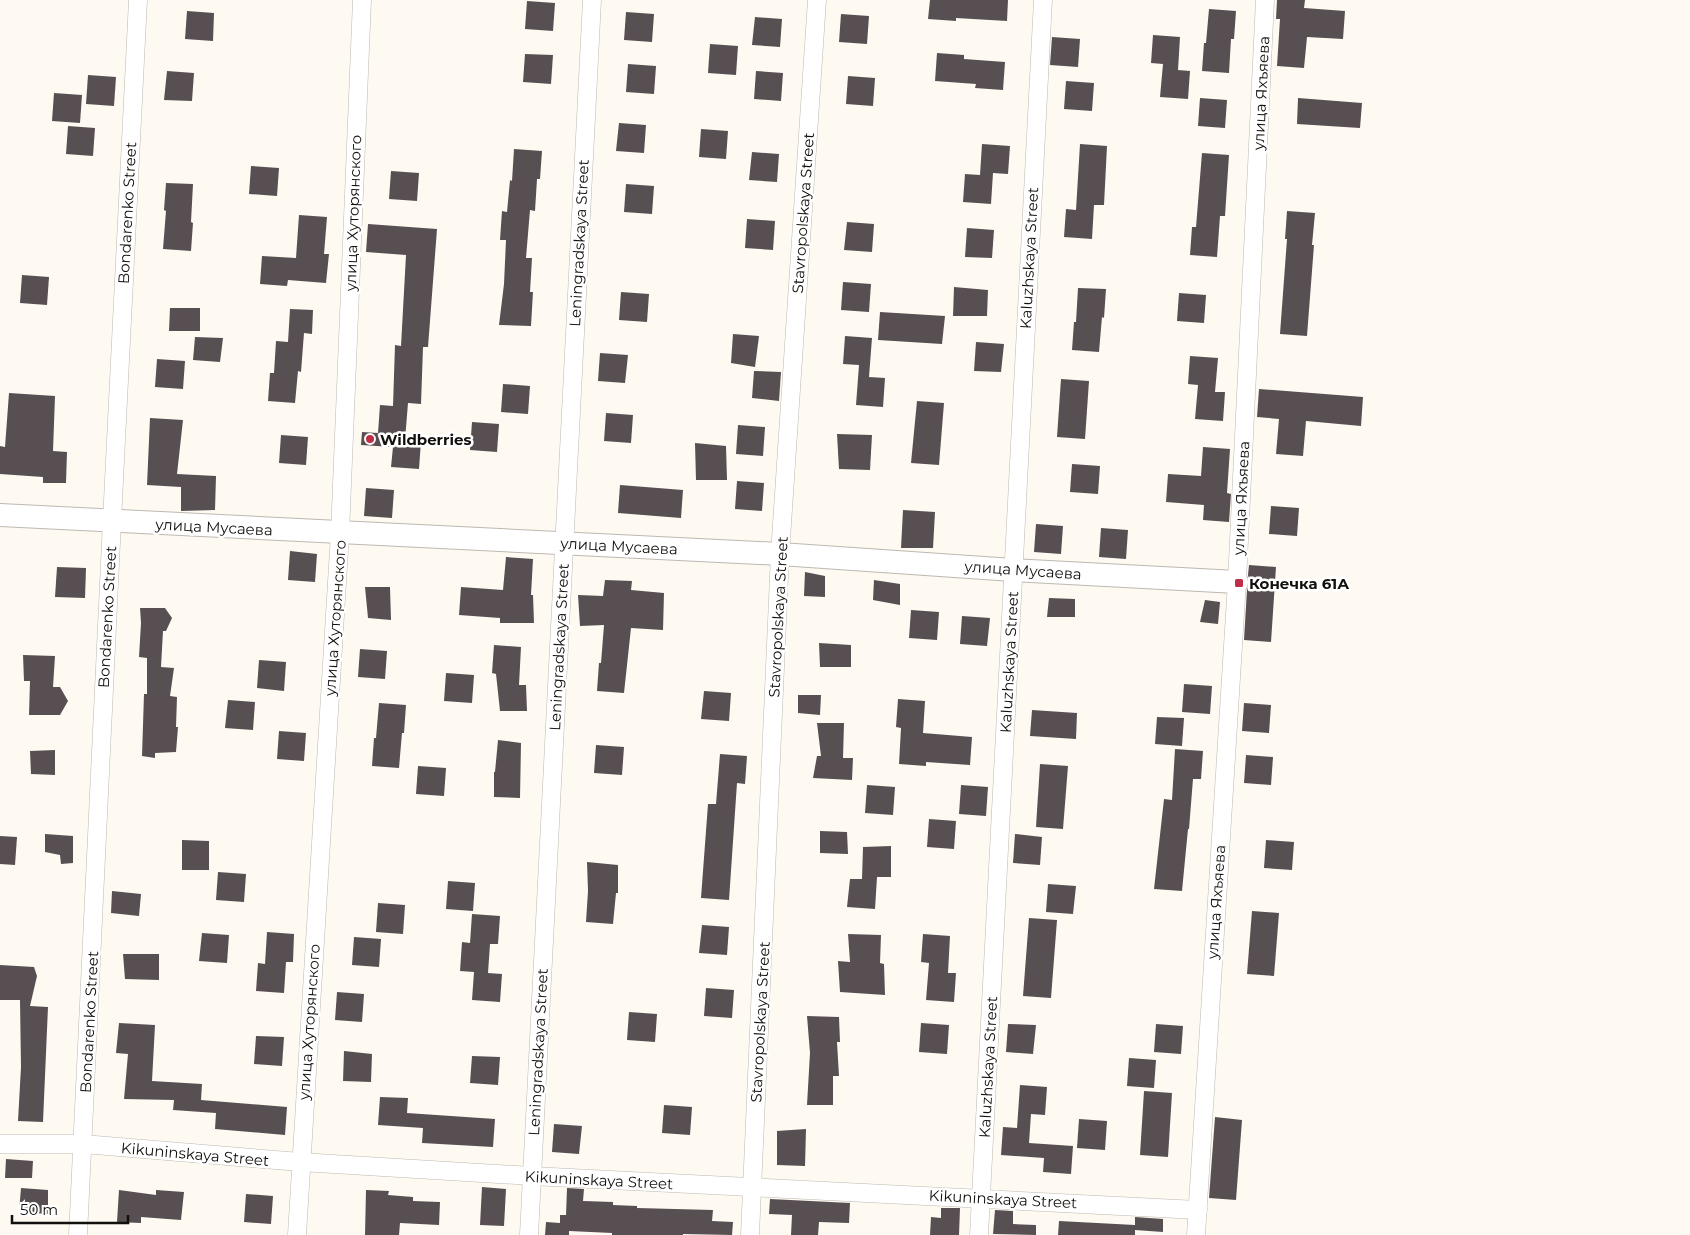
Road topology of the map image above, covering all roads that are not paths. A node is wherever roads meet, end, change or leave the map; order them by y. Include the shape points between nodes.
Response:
1 (138, 0) edge
2 (362, 0) edge
3 (592, 0) edge
4 (817, 0) edge
5 (1043, 0) edge
6 (1265, 0) edge
7 (0, 515) edge
8 (112, 521) junction
9 (340, 533) junction
10 (564, 543) junction
11 (780, 554) junction
12 (1013, 570) junction
13 (1237, 582) junction
14 (0, 1144) edge
15 (83, 1144) junction
16 (300, 1162) junction
17 (532, 1176) junction
18 (752, 1187) junction
19 (981, 1198) junction
20 (1198, 1210) junction
21 (78, 1235) edge
22 (297, 1235) edge
23 (529, 1235) edge
24 (750, 1235) edge
25 (979, 1235) edge
26 (1196, 1235) edge

1 - 8 street, Bondarenko Street
2 - 9 street, улица Хуторянского
3 - 10 street, Leningradskaya Street
4 - 11 street, Stavropolskaya Street
5 - 12 street, Kaluzhskaya Street
6 - 13 street, улица Яхъяева
7 - 8 street, улица Мусаева
8 - 9 street, улица Мусаева
8 - 15 street, Bondarenko Street
9 - 10 street, улица Мусаева
9 - 16 street, улица Хуторянского
10 - 11 street, улица Мусаева
10 - 17 street, Leningradskaya Street
11 - 12 street, улица Мусаева
11 - 18 street, Stavropolskaya Street
12 - 13 street, улица Мусаева
12 - 19 street, Kaluzhskaya Street
13 - 20 street, улица Яхъяева
14 - 15 street, Kikuninskaya Street
15 - 16 street, Kikuninskaya Street
15 - 21 street, Bondarenko Street
16 - 17 street, Kikuninskaya Street
16 - 22 street, улица Хуторянского
17 - 18 street, Kikuninskaya Street
17 - 23 street, Leningradskaya Street
18 - 19 street, Kikuninskaya Street
18 - 24 street, Stavropolskaya Street
19 - 20 street, Kikuninskaya Street
19 - 25 street, Kaluzhskaya Street
20 - 26 street, улица Яхъяева

